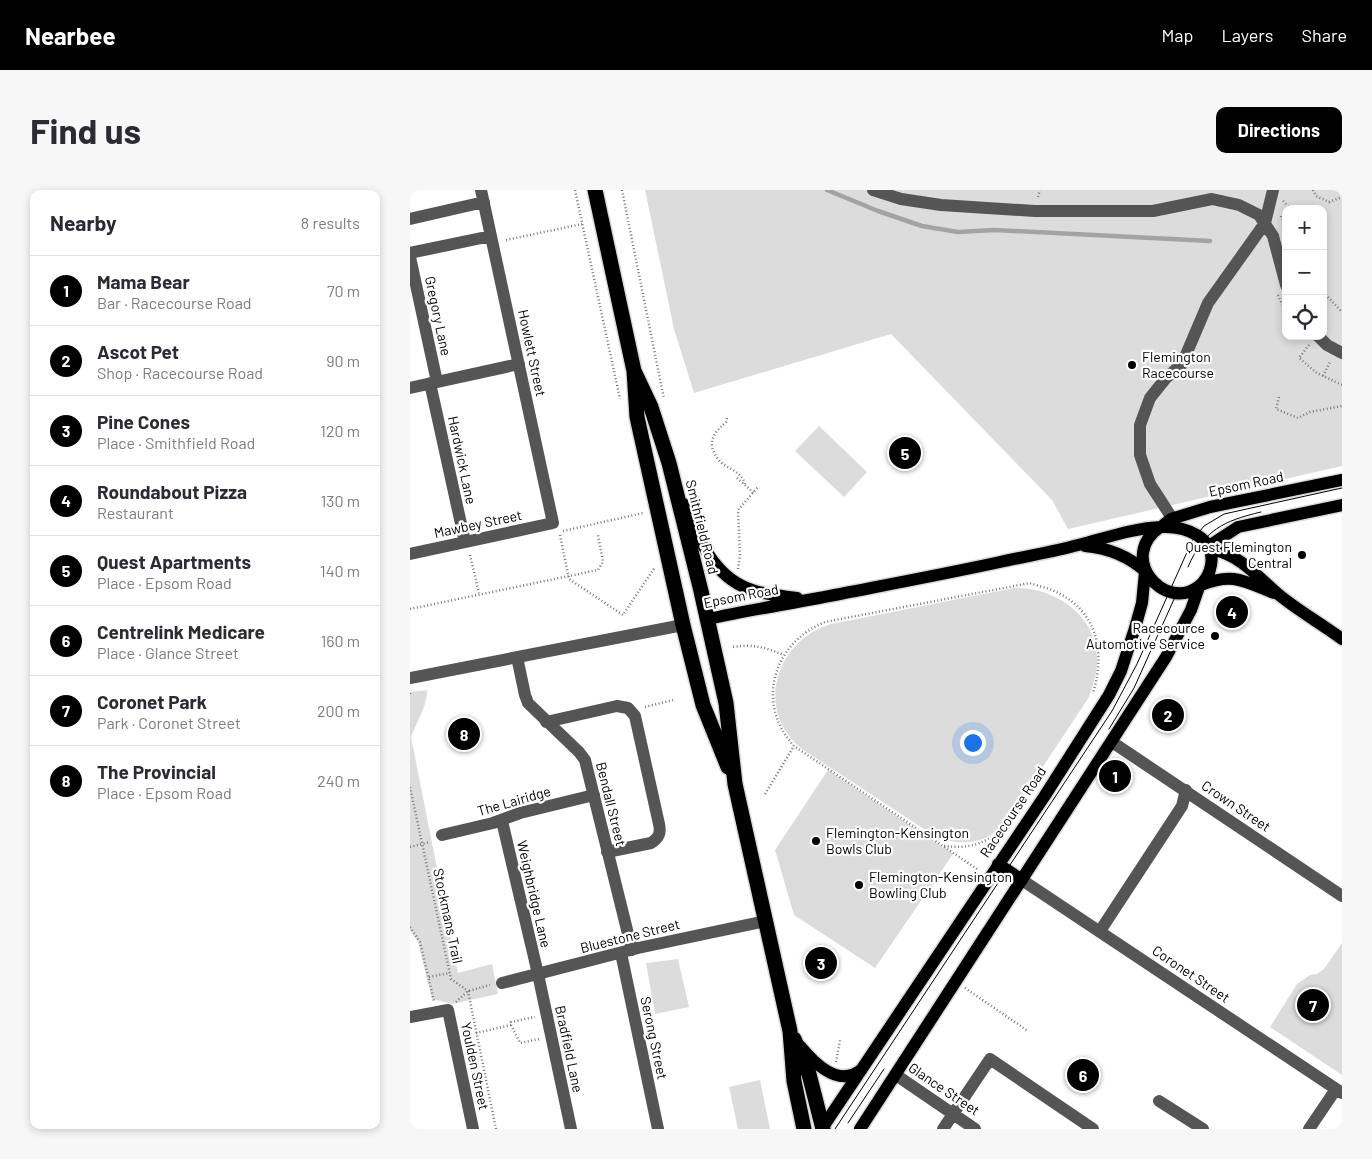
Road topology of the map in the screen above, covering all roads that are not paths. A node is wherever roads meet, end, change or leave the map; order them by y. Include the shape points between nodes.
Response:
1 (595, 190) edge
2 (873, 190) edge
3 (1273, 190) edge
4 (482, 196) edge
5 (410, 219) edge
6 (1265, 223) junction
7 (492, 239) junction
8 (410, 253) edge
9 (410, 257) edge
10 (1282, 270) edge
11 (1313, 340) edge
12 (1342, 353) edge
13 (519, 364) junction
14 (634, 371) junction
15 (433, 382) junction
16 (410, 388) edge
17 (660, 434) junction
18 (648, 471) junction
19 (1342, 480) edge
20 (676, 488) junction
21 (1342, 505) edge
22 (1172, 518) junction
23 (556, 527) joint
24 (1161, 527) junction
25 (1077, 546) junction
26 (467, 547) junction
27 (1210, 547) junction
28 (410, 554) edge
29 (1145, 571) junction
30 (1200, 586) junction
31 (1279, 594) junction
32 (809, 600) junction
33 (708, 619) junction
34 (683, 625) junction
35 (1342, 639) edge
36 (517, 657) junction
37 (416, 677) edge
38 (546, 722) junction
39 (1112, 742) junction
40 (735, 784) junction
41 (1186, 790) junction
42 (594, 795) junction
43 (502, 821) junction
44 (442, 835) dead end
45 (607, 852) junction
46 (998, 864) junction
47 (1022, 880) junction
48 (1342, 896) edge
49 (766, 921) junction
50 (1100, 931) junction
51 (626, 952) junction
52 (538, 974) junction
53 (502, 983) road end
54 (410, 1017) edge
55 (791, 1034) junction
56 (861, 1070) junction
57 (896, 1075) junction
58 (1339, 1091) edge
59 (1159, 1101) dead end
60 (953, 1114) junction
61 (822, 1128) edge
62 (473, 1129) edge
63 (571, 1129) edge
64 (658, 1129) edge
65 (804, 1129) edge
66 (860, 1129) edge
67 (943, 1129) edge
68 (976, 1129) edge
69 (1093, 1129) edge
70 (1202, 1129) edge
71 (1309, 1129) edge

1 - 14 highway, Smithfield Road
2 - 6 street via 942,205 1036,211 1153,211 1212,199 1239,204 1259,215
3 - 6 street
4 - 5 street
4 - 7 street, Howlett Street
6 - 10 street via 1273,236
6 - 22 street via 1208,303 1182,364 1150,398 1140,424 1140,454 1150,484
7 - 8 street
7 - 13 street, Howlett Street
9 - 15 street, Gregory Lane
11 - 12 street
13 - 15 street
13 - 23 street, Howlett Street
14 - 17 highway, Smithfield Road
14 - 18 highway, Smithfield Road via 637,417
15 - 16 street
15 - 26 street, Hardwick Lane
17 - 18 highway via 654,443
17 - 20 highway, Smithfield Road
18 - 34 highway, Smithfield Road
19 - 22 main road, Epsom Road
20 - 32 main road via 704,548 727,577 755,591
20 - 33 highway, Smithfield Road
21 - 27 main road via 1238,527
22 - 24 main road, Epsom Road
23 - 26 street, Mawbey Street
24 - 25 main road, Epsom Road via 1113,535
24 - 27 main road via 1191,532
24 - 29 main road via 1144,546 1142,561
25 - 29 main road, Epsom Road via 1111,550
25 - 32 main road, Epsom Road
26 - 28 street, Mawbey Street
27 - 30 main road via 1210,571
27 - 31 main road via 1231,556
29 - 30 main road via 1156,584 1171,592 1184,592
29 - 46 main road, Racecourse Road via 1140,610 1117,680
30 - 31 main road via 1223,578 1234,578
30 - 39 main road via 1166,657
31 - 35 main road
32 - 33 main road, Epsom Road
33 - 34 highway, Epsom Road
33 - 40 highway, Smithfield Road via 726,703
34 - 36 street, Epsom Road
34 - 40 highway, Smithfield Road via 703,705
36 - 37 street, Epsom Road
36 - 38 street, Bendall Street via 527,701
38 - 42 street, Bendall Street via 583,757
38 - 45 street via 617,706 631,710 636,720 660,834 651,843
39 - 41 street, Crown Street
39 - 47 main road
40 - 49 highway, Smithfield Road
41 - 48 street, Crown Street
41 - 50 street via 1182,806
42 - 43 street, The Lairidge via 520,813
42 - 45 street, Bendall Street
43 - 44 street, The Lairidge
43 - 52 street, Weighbridge Lane
45 - 51 street, Bendall Street
46 - 47 main road
46 - 56 main road, Racecourse Road
47 - 50 street, Coronet Street
47 - 57 main road
49 - 51 street, Bluestone Street
49 - 55 highway, Smithfield Road
50 - 58 street, Coronet Street
51 - 52 street, Bluestone Street
51 - 64 street, Serong Street
52 - 53 street, Bluestone Street
52 - 63 street, Bradfield Lane
54 - 62 street, Youlden Street via 442,1011
55 - 56 main road via 811,1059 828,1072 848,1076
55 - 61 highway, Smithfield Road via 810,1079
55 - 65 highway, Smithfield Road via 794,1081
56 - 61 main road, Racecourse Road
57 - 60 street, Glance Street
57 - 66 main road
58 - 71 street
59 - 70 street
60 - 67 street
60 - 68 street, Glance Street
60 - 69 street via 990,1059

